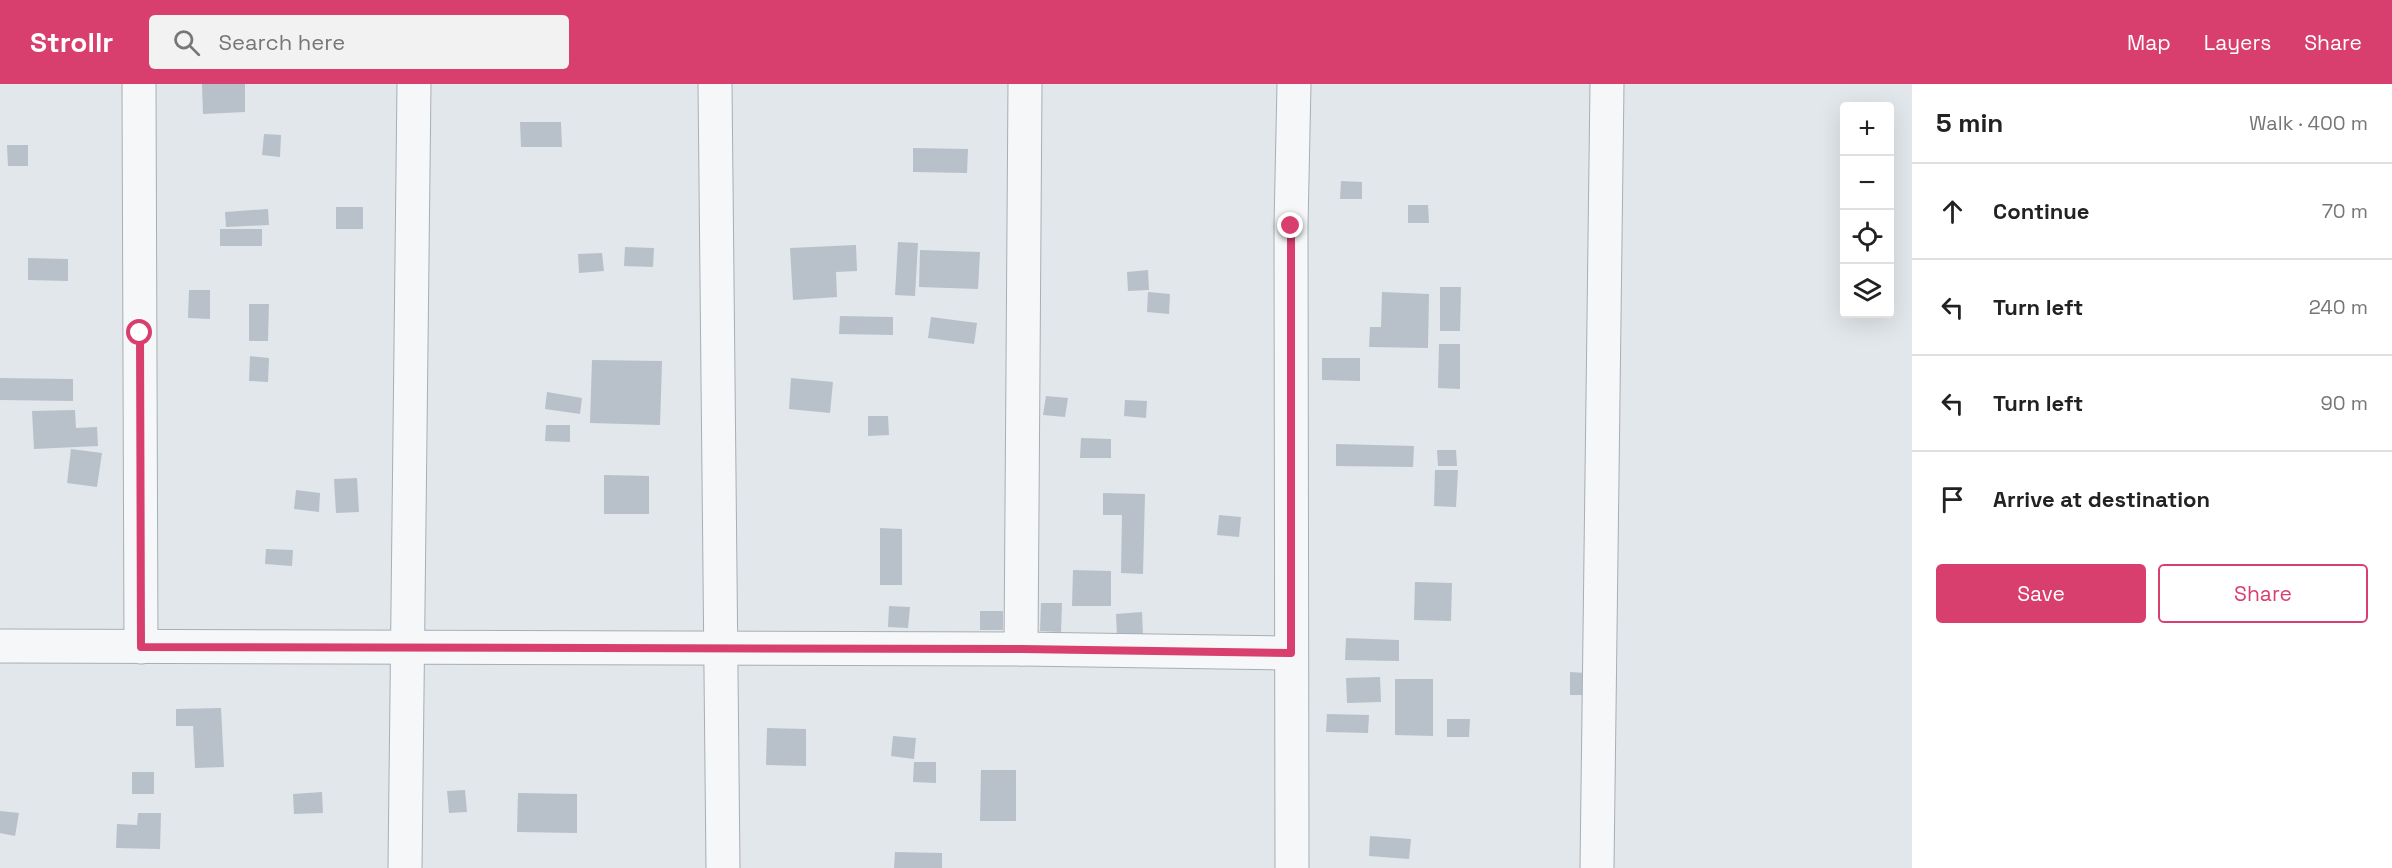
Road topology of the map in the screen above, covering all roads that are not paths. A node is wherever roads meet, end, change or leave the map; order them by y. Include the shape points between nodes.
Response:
1 (139, 84) edge
2 (414, 84) edge
3 (715, 84) edge
4 (1025, 84) edge
5 (1294, 84) edge
6 (1607, 84) edge
7 (0, 646) edge
8 (406, 646) junction
9 (141, 647) junction
10 (722, 649) junction
11 (1021, 649) junction
12 (1291, 653) junction
13 (405, 868) edge
14 (723, 868) edge
15 (1292, 868) edge
16 (1597, 868) edge

1 - 9 street
2 - 8 street
3 - 10 street
4 - 11 street
5 - 12 street
6 - 16 street
7 - 9 street
8 - 9 street
8 - 10 street
8 - 13 street
10 - 11 street
10 - 14 street
11 - 12 street
12 - 15 street

